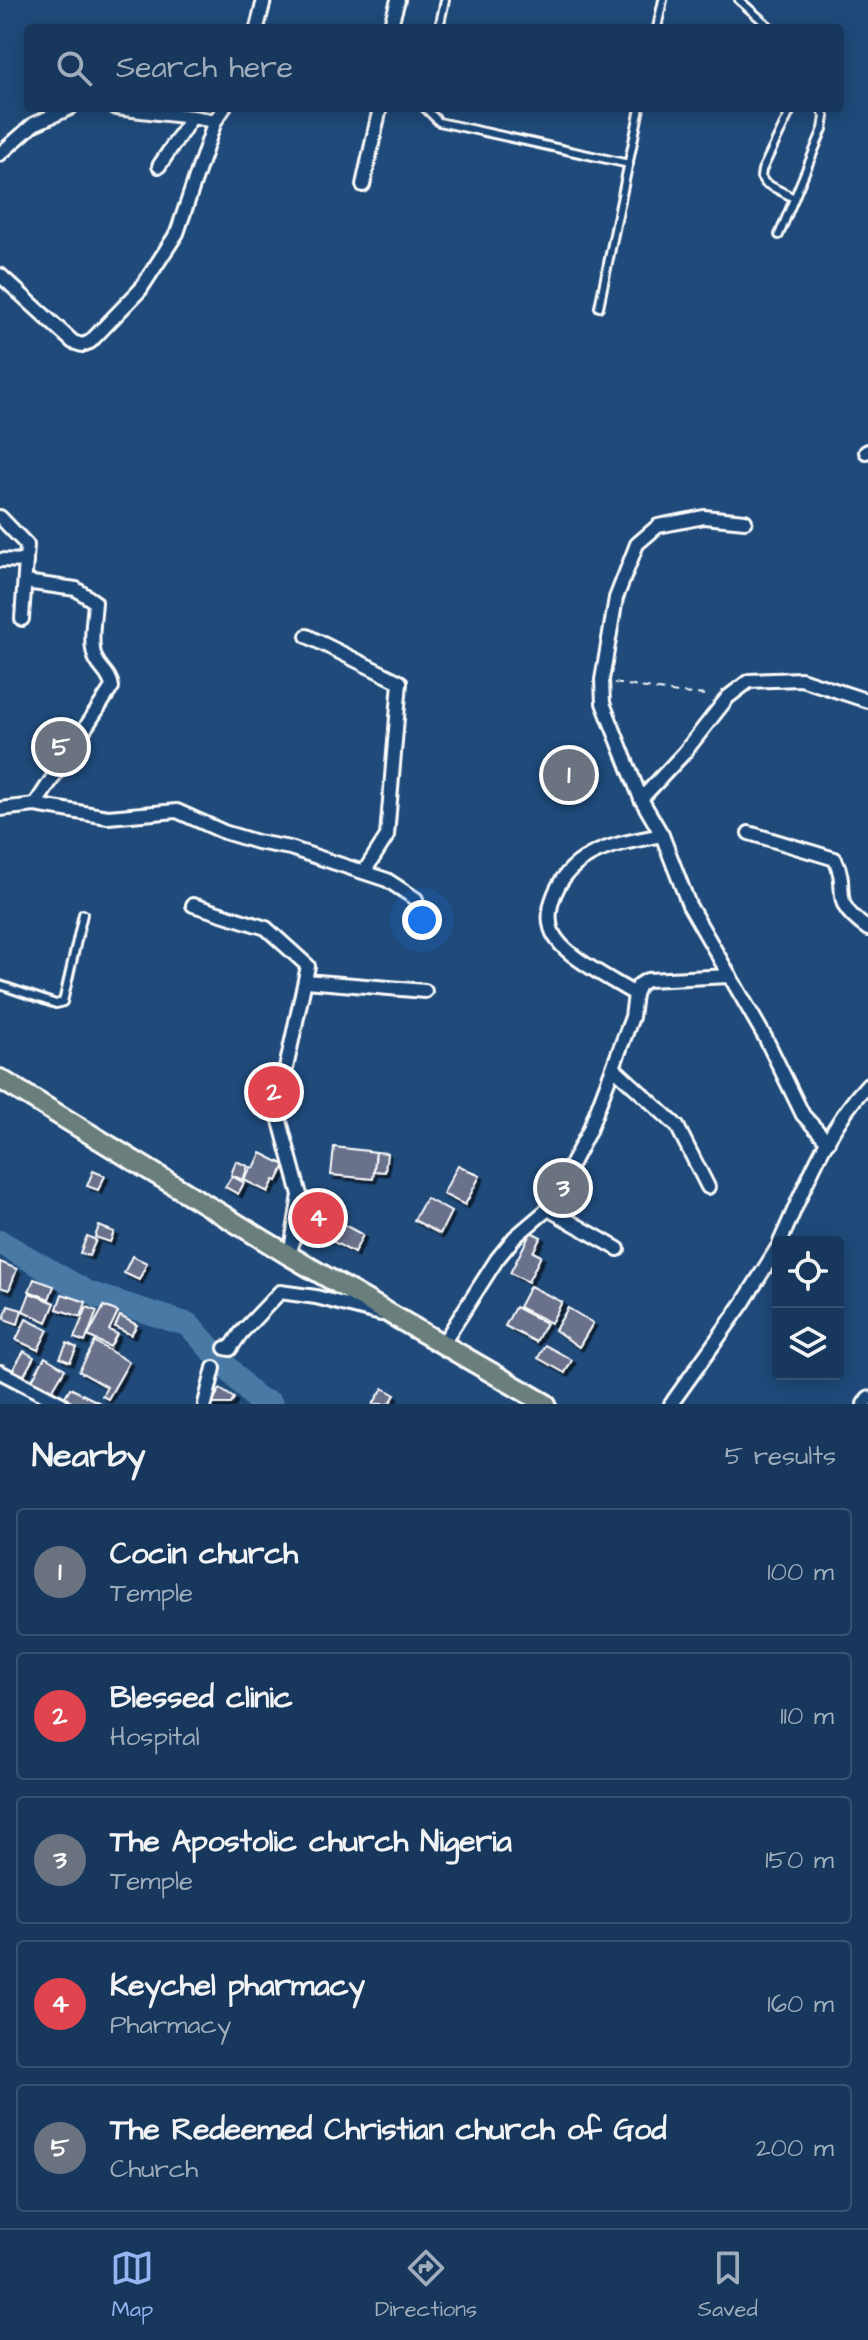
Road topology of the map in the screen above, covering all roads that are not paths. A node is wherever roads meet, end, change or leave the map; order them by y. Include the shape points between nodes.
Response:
1 (264, 0) edge
2 (398, 0) edge
3 (445, 0) edge
4 (663, 0) edge
5 (739, 0) edge
6 (258, 24) edge
7 (391, 24) edge
8 (440, 24) edge
9 (658, 24) edge
10 (766, 24) edge
11 (61, 112) edge
12 (150, 112) edge
13 (221, 112) edge
14 (379, 112) edge
15 (429, 112) edge
16 (639, 112) edge
17 (790, 112) edge
18 (823, 112) edge
19 (192, 117) junction
20 (215, 121) junction
21 (0, 154) edge
22 (629, 164) junction
23 (159, 166) dead end
24 (363, 185) dead end
25 (794, 198) junction
26 (779, 235) dead end
27 (0, 275) edge
28 (599, 307) dead end
29 (0, 517) edge
30 (745, 521) dead end
31 (0, 560) edge
32 (26, 561) junction
33 (25, 582) junction
34 (22, 619) dead end
35 (307, 636) dead end
36 (868, 701) edge
37 (641, 799) junction
38 (35, 805) junction
39 (0, 809) edge
40 (749, 833) dead end
41 (662, 835) junction
42 (364, 872) junction
43 (416, 899) dead end
44 (193, 905) dead end
45 (83, 914) dead end
46 (868, 929) edge
47 (730, 976) junction
48 (306, 981) junction
49 (0, 985) edge
50 (425, 991) dead end
51 (635, 994) junction
52 (614, 1068) junction
53 (0, 1079) edge
54 (868, 1084) edge
55 (828, 1142) junction
56 (708, 1187) dead end
57 (548, 1209) junction
58 (783, 1236) edge
59 (618, 1249) dead end
60 (772, 1255) edge
61 (290, 1256) junction
62 (393, 1316) junction
63 (442, 1345) junction
64 (225, 1348) dead end
65 (214, 1368) dead end
66 (0, 1372) edge
67 (868, 1398) edge
68 (53, 1402) edge
69 (205, 1404) edge
70 (546, 1404) edge
71 (671, 1404) edge
72 (864, 1404) edge

1 - 6 street
2 - 7 street
3 - 8 lane
4 - 9 lane
5 - 10 lane
11 - 21 street via 34,124
12 - 19 street
13 - 20 street
14 - 24 street
15 - 22 lane via 439,122
16 - 22 lane
17 - 25 lane via 761,177
18 - 25 lane via 823,129
19 - 20 street
19 - 23 street
20 - 27 street via 177,233 140,290 90,342 73,342
22 - 28 lane
25 - 26 lane
29 - 32 street via 27,545
30 - 37 street via 704,517 658,526 637,544 616,598 603,703
31 - 32 street
32 - 33 street
33 - 34 street
33 - 38 street via 76,589 95,602 93,653 112,687
35 - 42 street via 400,682 387,836
36 - 37 street via 801,679 749,681 728,697
37 - 41 street
38 - 39 street
38 - 42 street via 108,817 177,811 224,832
40 - 46 street via 835,859 844,907
41 - 47 street via 689,905
41 - 51 street via 608,845 577,861 553,897 548,919 558,942
42 - 43 street
44 - 48 street via 266,928 308,966
45 - 49 lane via 63,1002
47 - 51 street via 647,980
47 - 55 street via 803,1115
48 - 50 street
48 - 61 street via 277,1110 300,1195
51 - 52 street
52 - 56 street via 677,1126
52 - 57 street via 589,1131
53 - 61 main road
54 - 55 street
55 - 58 street
57 - 59 street
57 - 63 street via 497,1259
60 - 71 street
61 - 62 main road
62 - 63 main road
62 - 64 street via 280,1292 230,1349
63 - 70 main road
65 - 69 street
66 - 68 street
67 - 72 street

